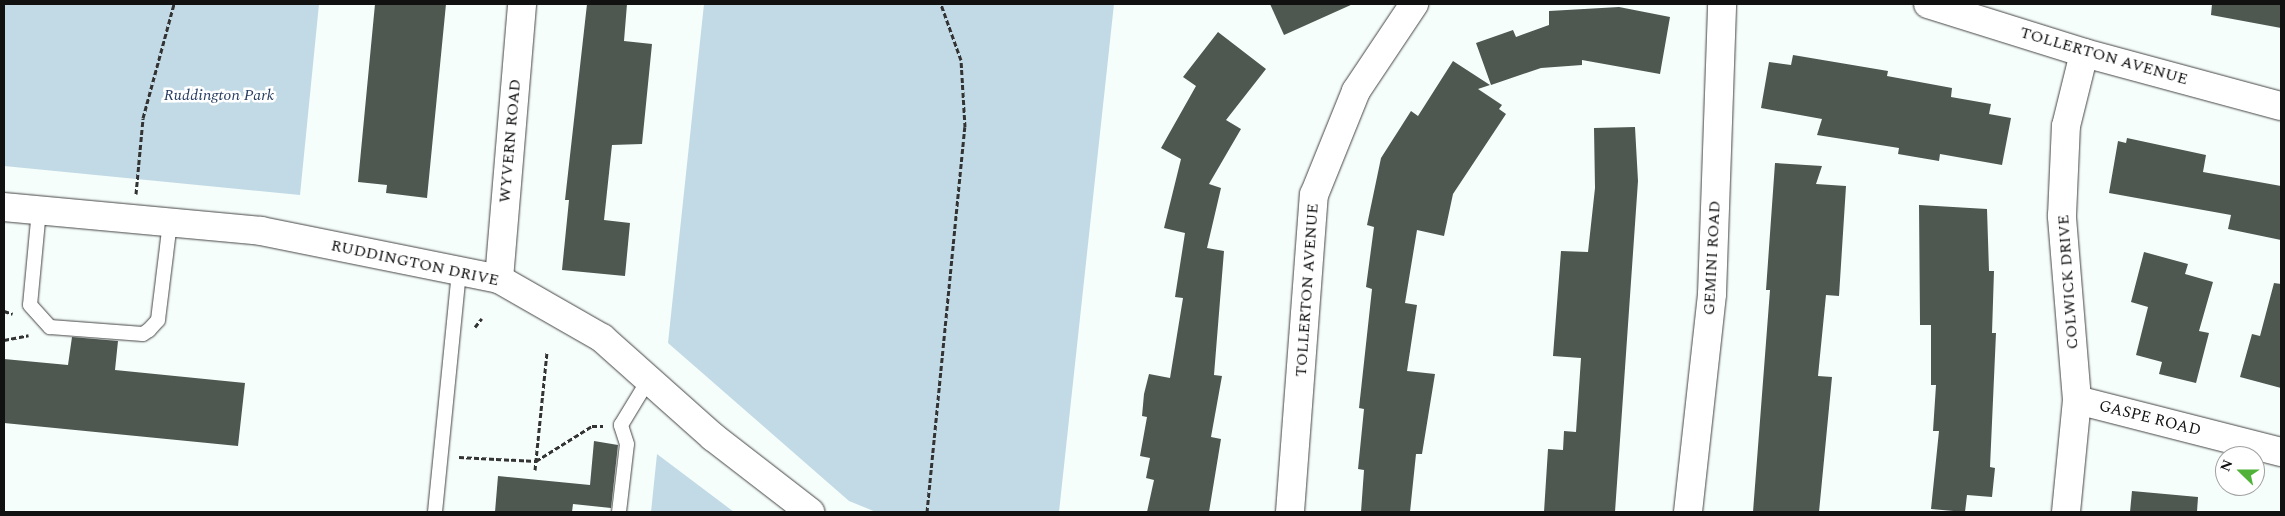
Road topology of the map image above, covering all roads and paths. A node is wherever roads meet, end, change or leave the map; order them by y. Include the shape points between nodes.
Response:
1 (174, 4) edge
2 (522, 4) edge
3 (941, 4) edge
4 (1414, 4) edge
5 (1722, 4) edge
6 (1928, 4) edge
7 (2084, 53) junction
8 (2281, 106) edge
9 (4, 207) edge
10 (39, 210) junction
11 (134, 218) junction
12 (170, 222) junction
13 (459, 270) junction
14 (499, 279) junction
15 (547, 352) dead end
16 (649, 380) junction
17 (2077, 400) junction
18 (621, 427) junction
19 (2281, 452) edge
20 (459, 457) dead end
21 (536, 462) junction
22 (535, 470) dead end
23 (435, 512) edge
24 (618, 512) edge
25 (810, 512) edge
26 (927, 512) edge
27 (1290, 512) edge
28 (1688, 512) edge
29 (2066, 512) edge

1 - 11 path via 143,118
2 - 14 street, WYVERN ROAD
3 - 26 path via 961,60 965,127
4 - 27 street, TOLLERTON AVENUE via 1356,91 1314,196
5 - 28 street, GEMINI ROAD via 1712,294
6 - 7 street, TOLLERTON AVENUE
7 - 8 street, TOLLERTON AVENUE
7 - 17 street, COLWICK DRIVE via 2066,126 2062,216
9 - 10 street, RUDDINGTON DRIVE
10 - 11 street, RUDDINGTON DRIVE
10 - 12 lane via 30,305 50,327 143,334 149,330 158,320
11 - 12 street, RUDDINGTON DRIVE
12 - 13 street, RUDDINGTON DRIVE via 261,230
13 - 14 street, RUDDINGTON DRIVE
13 - 23 lane
14 - 16 street, RUDDINGTON DRIVE via 602,338
15 - 21 path
16 - 18 lane
16 - 25 street, RUDDINGTON DRIVE
17 - 19 street, GASPE ROAD
17 - 29 street, COLWICK DRIVE
18 - 21 path via 592,426
18 - 24 lane via 627,444
20 - 21 path
21 - 22 path

